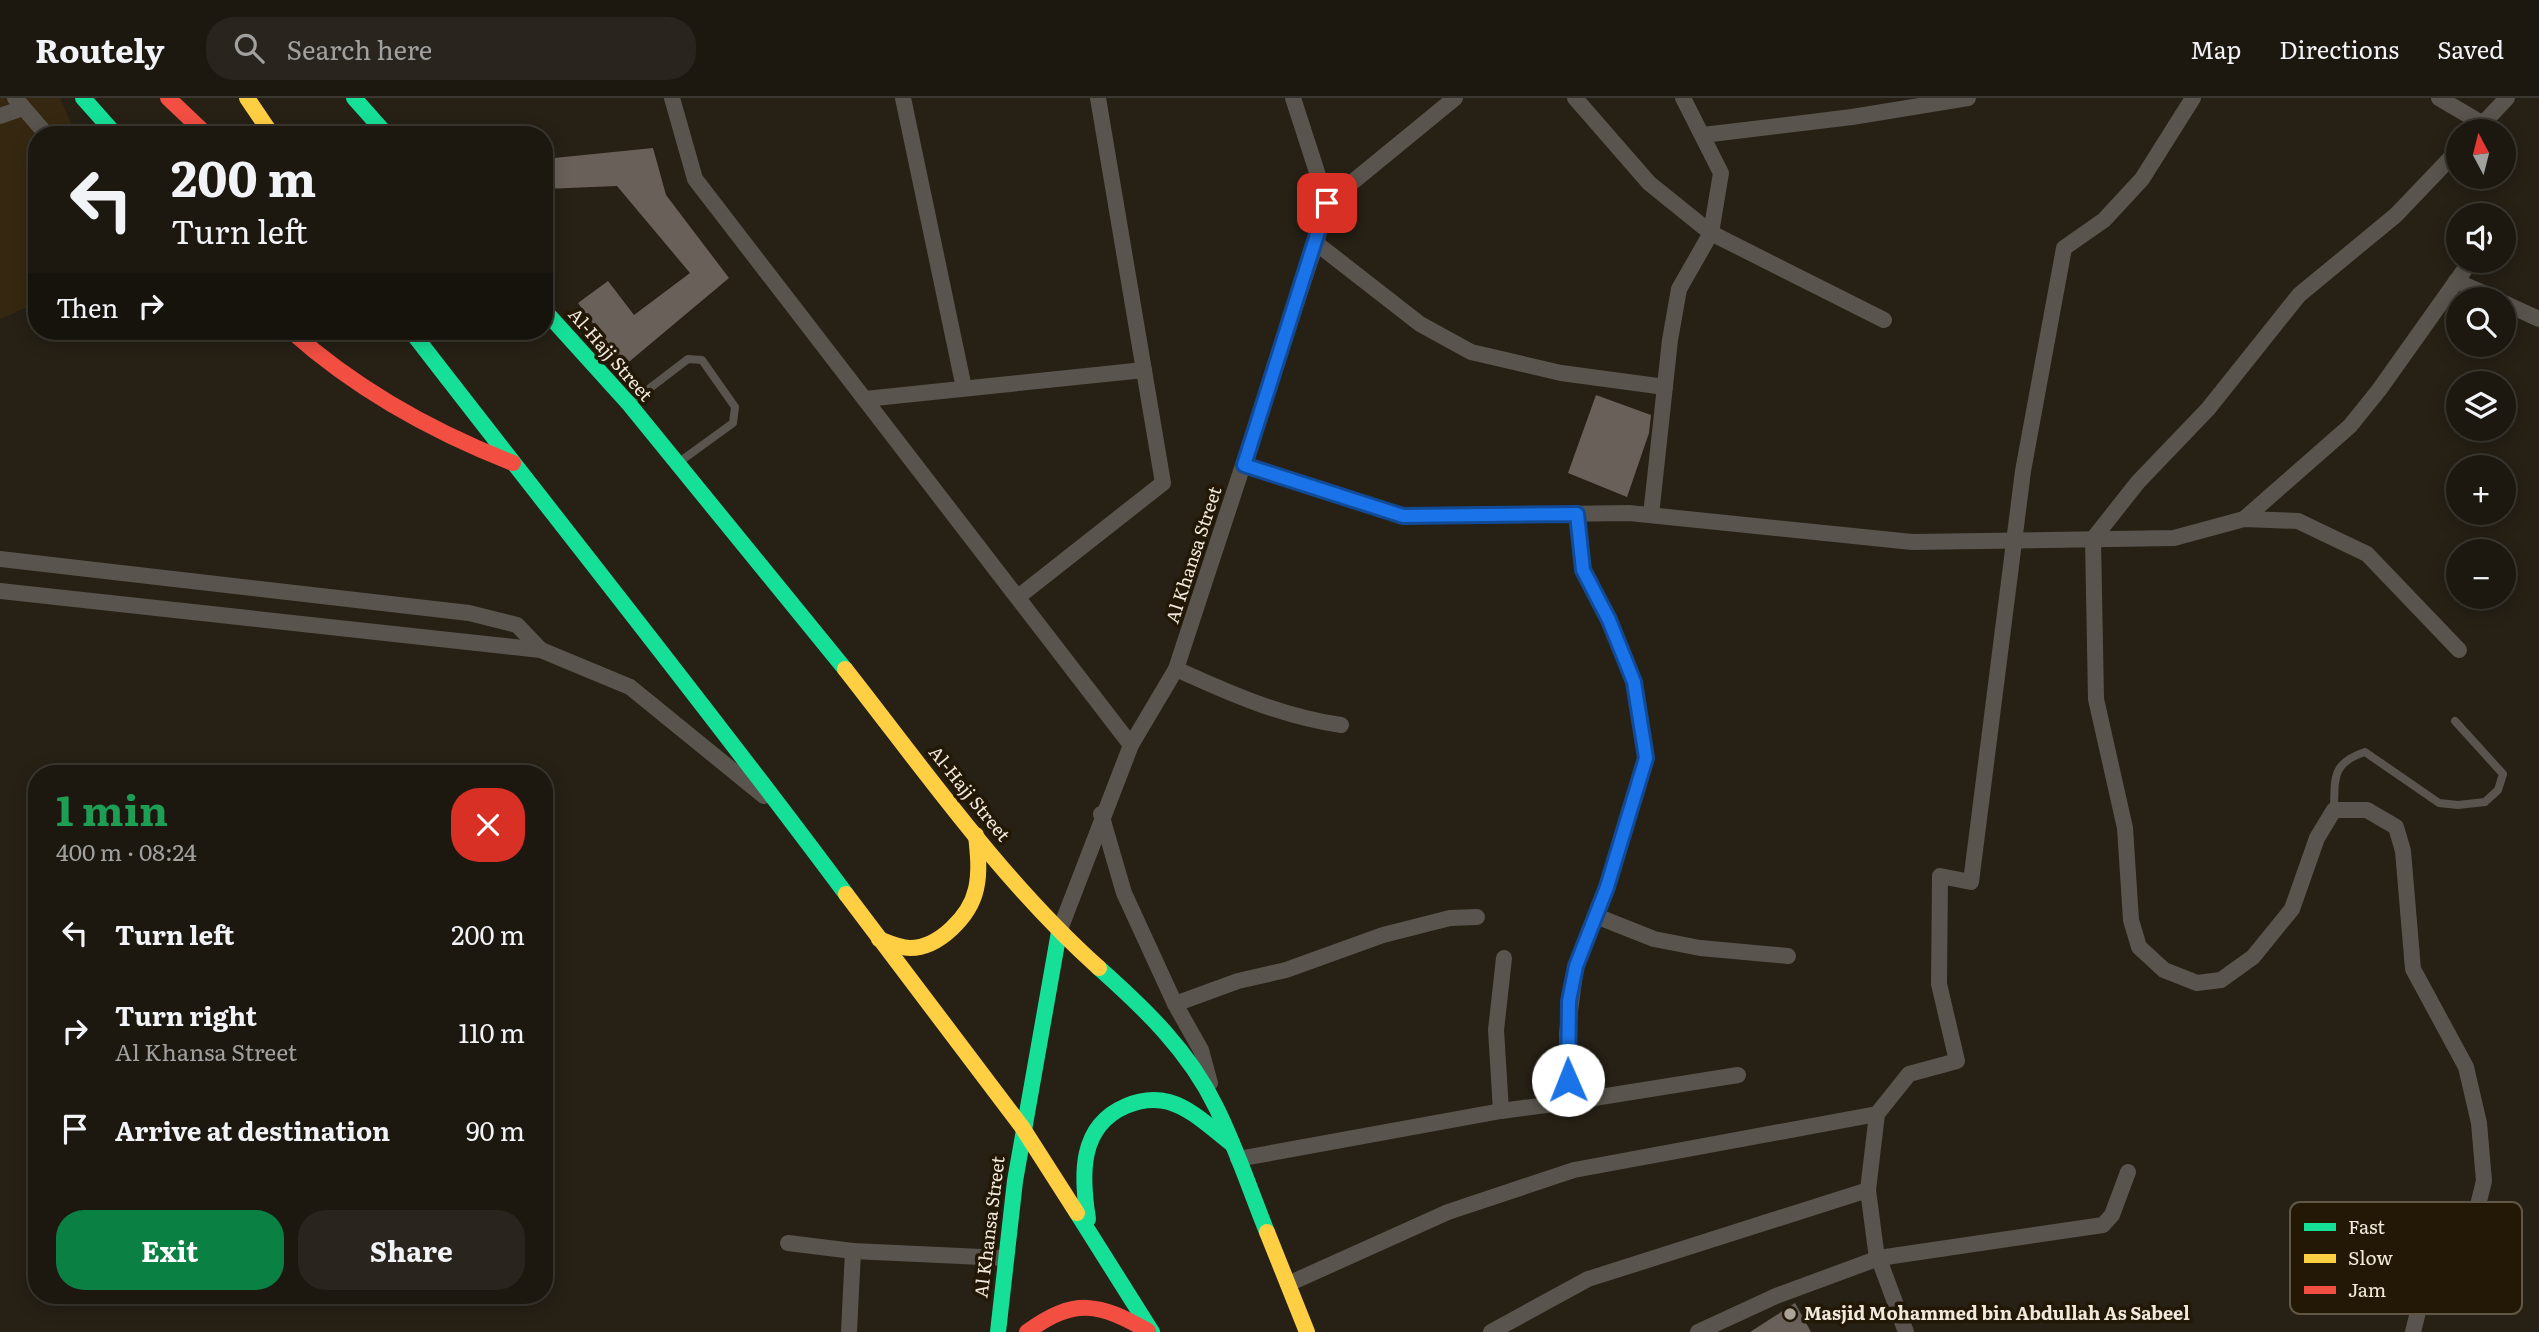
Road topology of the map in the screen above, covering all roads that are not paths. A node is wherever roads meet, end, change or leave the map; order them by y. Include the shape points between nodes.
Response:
1 (83, 98) edge
2 (168, 98) edge
3 (247, 98) edge
4 (354, 98) edge
5 (672, 98) edge
6 (903, 98) edge
7 (1098, 98) edge
8 (1293, 98) edge
9 (1455, 98) edge
10 (1575, 98) edge
11 (1683, 98) edge
12 (1968, 98) edge
13 (2193, 98) edge
14 (2439, 98) edge
15 (2507, 98) edge
16 (19, 103) edge
17 (0, 116) edge
18 (2467, 119) edge
19 (2487, 119) edge
20 (39, 126) edge
21 (108, 126) edge
22 (198, 126) edge
23 (266, 126) edge
24 (379, 126) edge
25 (1703, 135) junction
26 (2446, 163) edge
27 (1327, 203) junction
28 (1711, 233) junction
29 (1316, 243) junction
30 (2452, 287) edge
31 (2479, 287) edge
32 (2446, 295) edge
33 (2516, 308) edge
34 (2539, 319) edge
35 (553, 320) edge
36 (1884, 320) dead end
37 (302, 340) edge
38 (418, 340) edge
39 (1144, 370) junction
40 (1665, 387) junction
41 (964, 388) junction
42 (865, 399) junction
43 (629, 404) junction
44 (513, 463) junction
45 (677, 464) junction
46 (1244, 465) junction
47 (1577, 514) junction
48 (1651, 515) junction
49 (2244, 519) junction
50 (2093, 539) junction
51 (2015, 541) junction
52 (0, 559) edge
53 (0, 591) edge
54 (1018, 597) junction
55 (541, 650) junction
56 (2459, 650) dead end
57 (1176, 669) junction
58 (2455, 721) dead end
59 (1341, 725) dead end
60 (1130, 745) junction
61 (2334, 810) junction
62 (784, 811) junction
63 (1101, 814) junction
64 (976, 835) junction
65 (1596, 916) junction
66 (1477, 917) dead end
67 (1059, 932) junction
68 (879, 939) junction
69 (1787, 956) dead end
70 (1504, 958) dead end
71 (1175, 1004) junction
72 (1738, 1075) dead end
73 (1569, 1102) junction
74 (1216, 1106) junction
75 (1500, 1111) junction
76 (1877, 1114) junction
77 (1022, 1127) junction
78 (1235, 1152) junction
79 (2128, 1172) dead end
80 (1868, 1190) junction
81 (2479, 1202) edge
82 (1090, 1230) junction
83 (788, 1243) dead end
84 (853, 1251) junction
85 (1003, 1258) junction
86 (1879, 1258) junction
87 (1288, 1284) junction
88 (2418, 1314) edge
89 (849, 1332) edge
90 (998, 1332) edge
91 (1027, 1332) edge
92 (1151, 1332) edge
93 (1307, 1332) edge
94 (1491, 1332) edge
95 (1698, 1332) edge
96 (1906, 1332) edge
97 (2413, 1332) edge

1 - 21 main road
2 - 22 main road
3 - 23 main road
4 - 24 main road
5 - 42 street via 695,179
6 - 41 street
7 - 39 street
8 - 27 street
9 - 27 street
10 - 28 street via 1650,183
11 - 25 street
12 - 25 street
13 - 51 street via 2142,179 2104,220 2064,248 2023,471
14 - 18 street
15 - 19 street
16 - 17 street
16 - 20 street
25 - 28 street via 1721,173
26 - 50 street via 2396,215 2299,295 2208,409 2138,482
27 - 29 street, Al Khansa Street
28 - 36 street
28 - 40 street via 1679,289
29 - 40 street via 1420,324 1471,352 1561,373
29 - 46 street, Al Khansa Street
30 - 31 street via 2461,275
32 - 49 street via 2350,426
33 - 34 street
35 - 43 main road, Al-Hajj Street
37 - 44 main road via 392,407 451,439
38 - 44 main road
39 - 41 street
39 - 54 street via 1163,483
40 - 48 street
41 - 42 street
42 - 54 street
43 - 45 main road, Al-Hajj Street
43 - 45 lane via 688,359 702,360 735,407 736,416 733,423
44 - 62 main road
45 - 64 main road, Al-Hajj Street
46 - 47 street via 1403,516
46 - 57 street, Al Khansa Street
47 - 48 street
47 - 65 street via 1583,570 1634,682 1646,758
48 - 51 street via 1912,542
49 - 50 street via 2174,538
49 - 56 street via 2298,521 2367,554
50 - 51 street
50 - 61 street via 2096,699 2125,828 2130,920 2139,947 2164,970 2197,983 2221,980 2253,957 2292,909 2317,838
51 - 76 street via 1971,882 1940,876 1939,984 1957,1061 1909,1074
52 - 55 street via 469,613 517,625
53 - 55 street
54 - 60 street
55 - 62 street via 630,687 727,770
57 - 59 street via 1228,693 1309,720
57 - 60 street, Al Khansa Street
58 - 61 lane via 2502,774 2498,790 2485,802 2439,803 2365,752 2347,758 2336,774
60 - 63 street, Al Khansa Street
61 - 81 street via 2367,810 2396,827 2403,851 2413,969 2466,1067 2479,1123 2484,1181
62 - 68 main road
63 - 67 street, Al Khansa Street
63 - 71 street via 1124,893
64 - 67 main road, Al-Hajj Street
64 - 68 main road via 977,891 958,925 937,940 912,948
65 - 69 street via 1654,939
65 - 73 street via 1576,966 1569,1001
66 - 71 street via 1450,918 1383,935
67 - 74 main road, Al-Hajj Street via 1149,1013 1183,1053
67 - 77 main road, Al Khansa Street
68 - 77 main road
70 - 75 street via 1496,1030
71 - 74 street via 1201,1050
72 - 73 street
73 - 75 street
74 - 78 main road, Al-Hajj Street
75 - 78 street
76 - 80 street
76 - 87 street via 1574,1170 1448,1213
77 - 82 main road
77 - 85 main road, Al Khansa Street
78 - 82 main road via 1172,1102 1139,1100 1115,1111 1088,1139 1082,1170
78 - 87 main road, Al-Hajj Street
79 - 86 street via 2112,1216 2103,1225
80 - 86 street
80 - 94 street via 1588,1279
82 - 92 main road
83 - 84 street
84 - 85 street
84 - 89 street
85 - 90 main road, Al Khansa Street
86 - 95 street via 1776,1296
86 - 96 street
87 - 93 main road, Al-Hajj Street
88 - 97 street
91 - 92 main road via 1056,1311 1080,1304 1111,1309

